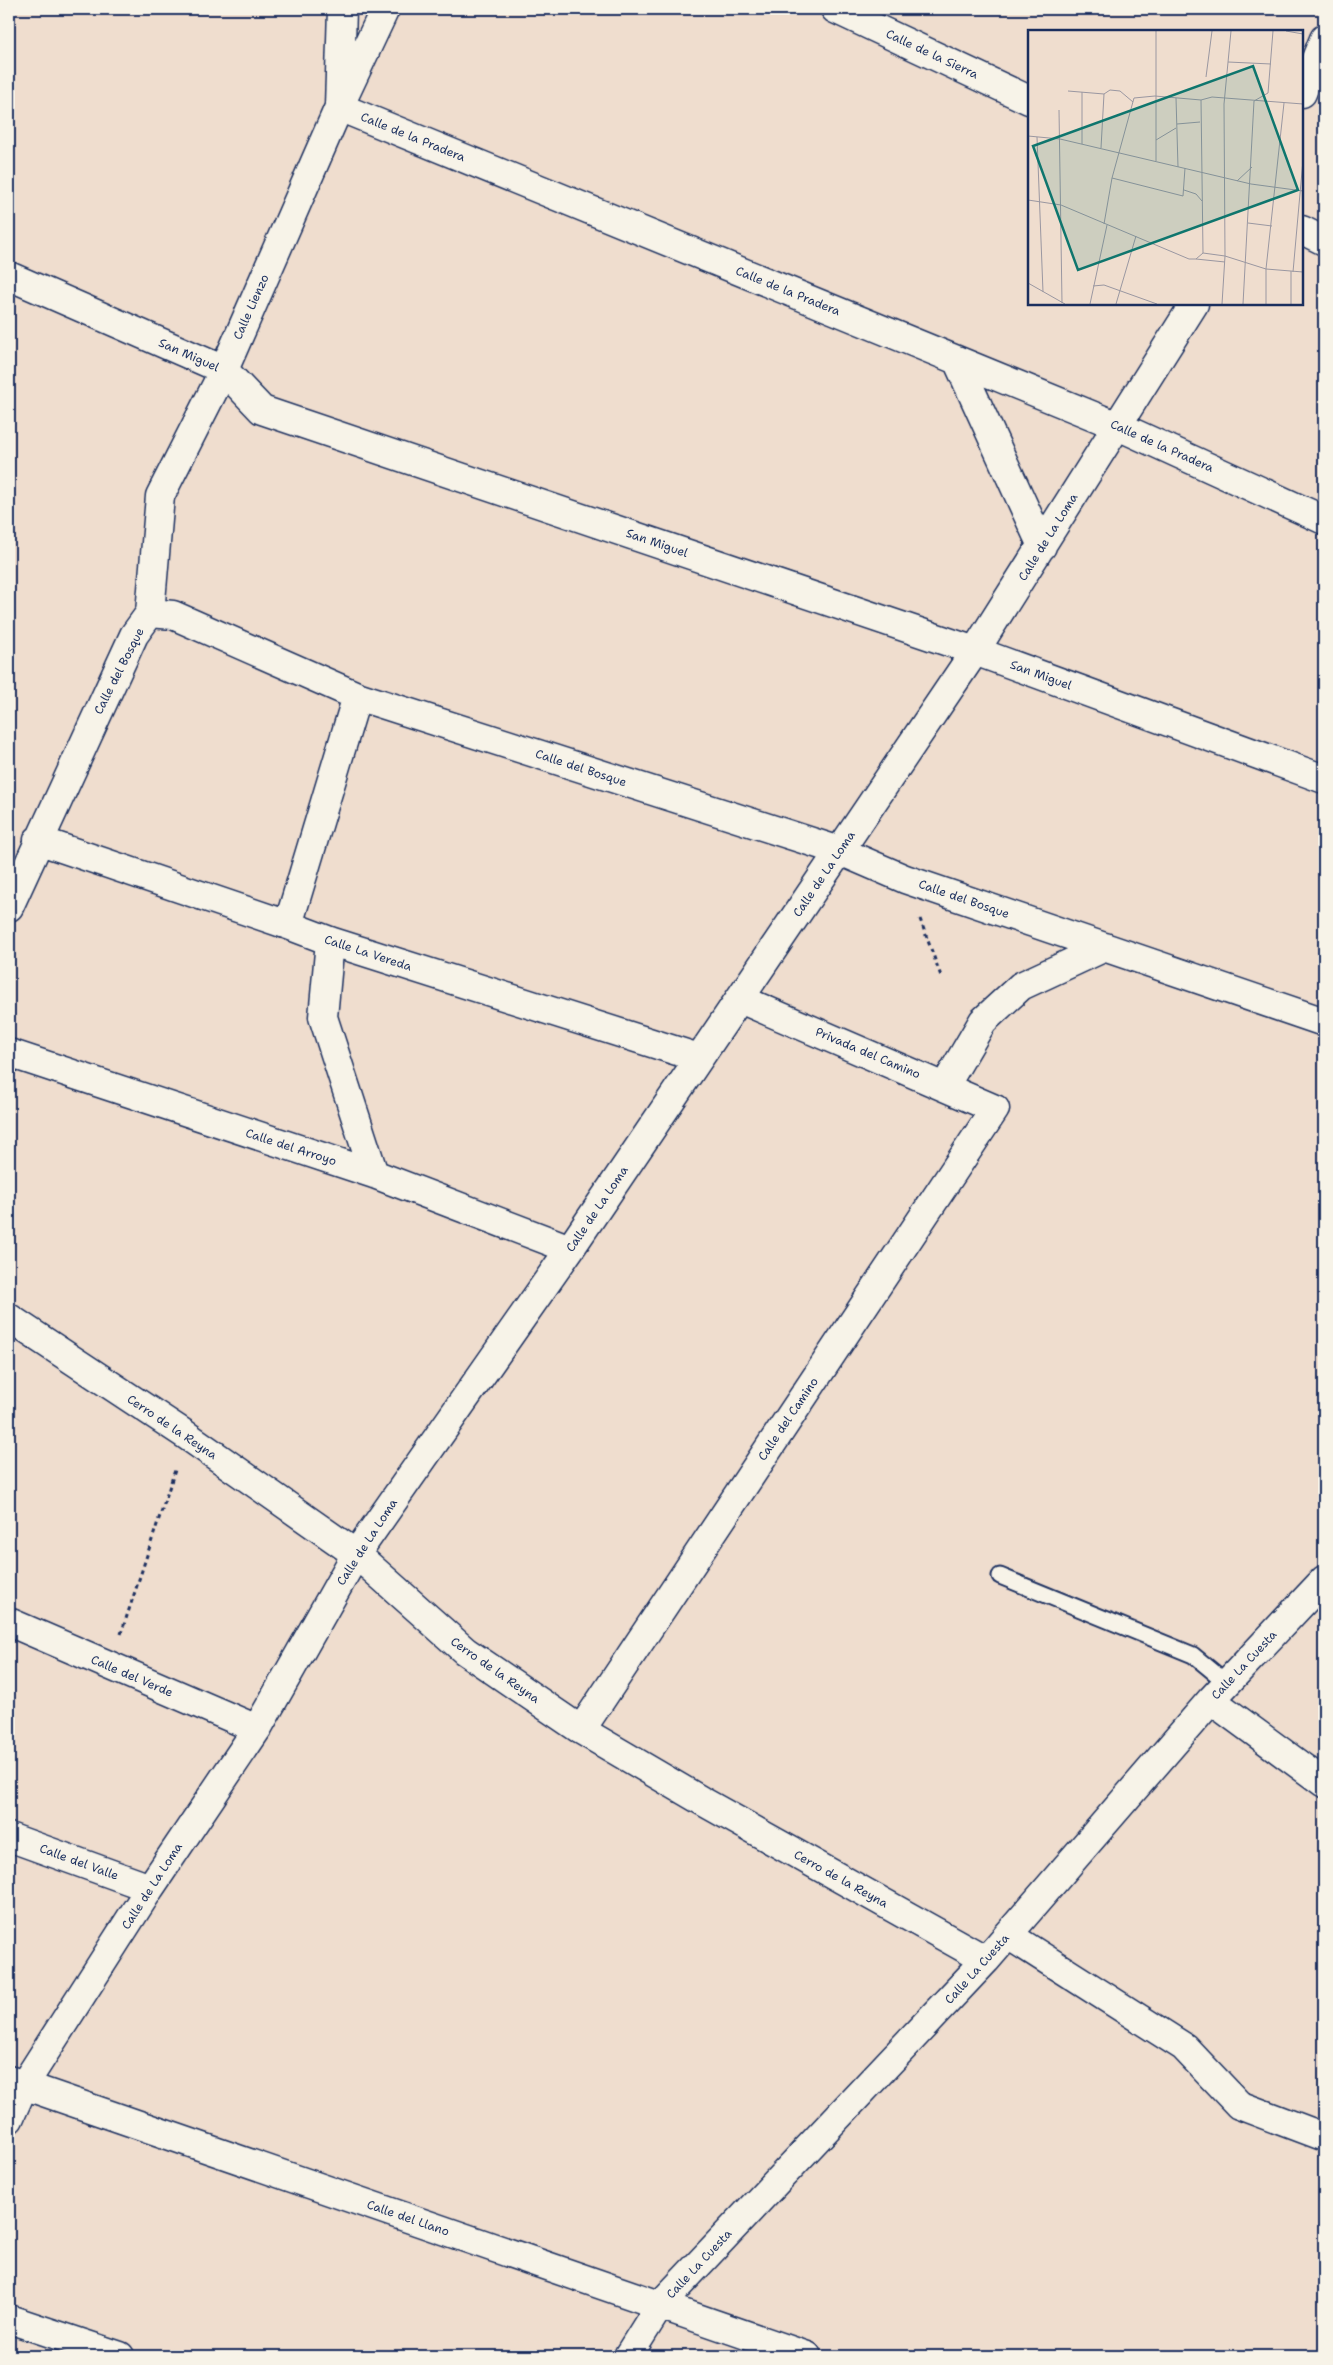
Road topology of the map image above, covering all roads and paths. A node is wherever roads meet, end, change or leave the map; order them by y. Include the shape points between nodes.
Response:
1 (342, 9) edge
2 (385, 9) edge
3 (835, 9) edge
4 (1324, 39) edge
5 (1303, 91) edge
6 (1028, 100) edge
7 (339, 107) junction
8 (1303, 230) edge
9 (1324, 241) edge
10 (9, 276) edge
11 (1193, 305) edge
12 (957, 360) junction
13 (224, 370) junction
14 (1118, 426) junction
15 (1324, 520) edge
16 (1042, 546) junction
17 (150, 613) junction
18 (975, 651) junction
19 (356, 696) junction
20 (1324, 779) edge
21 (38, 840) junction
22 (840, 851) junction
23 (905, 879) junction
24 (9, 907) edge
25 (288, 925) junction
26 (330, 941) junction
27 (1105, 948) junction
28 (942, 980) dead end
29 (740, 999) junction
30 (1324, 1022) edge
31 (9, 1053) edge
32 (699, 1058) junction
33 (944, 1086) junction
34 (995, 1109) joint
35 (374, 1174) junction
36 (570, 1249) junction
37 (9, 1318) edge
38 (186, 1436) junction
39 (356, 1554) junction
40 (1000, 1576) dead end
41 (1324, 1580) edge
42 (9, 1622) edge
43 (110, 1667) junction
44 (1219, 1692) junction
45 (257, 1729) junction
46 (581, 1730) junction
47 (1324, 1783) edge
48 (9, 1837) edge
49 (150, 1888) junction
50 (1008, 1935) junction
51 (986, 1960) junction
52 (16, 2083) edge
53 (9, 2119) edge
54 (1324, 2137) edge
55 (660, 2305) junction
56 (9, 2319) edge
57 (120, 2356) edge
58 (628, 2356) edge
59 (807, 2356) edge

1 - 7 street
2 - 7 street, Calle Lienzo
3 - 6 street, Calle de la Sierra
4 - 5 street
7 - 12 street, Calle de la Pradera
7 - 13 street, Calle Lienzo
8 - 9 street
10 - 13 street, San Miguel
11 - 14 street, Calle de La Loma
12 - 14 street, Calle de la Pradera
12 - 16 street
13 - 17 street, Calle Lienzo via 160,496
13 - 18 street, San Miguel via 262,410
14 - 15 street, Calle de la Pradera
14 - 16 street, Calle de La Loma
16 - 18 street, Calle de La Loma
17 - 19 street, Calle del Bosque via 173,615
17 - 21 street, Calle del Bosque via 134,635
18 - 20 street, San Miguel
18 - 22 street, Calle de La Loma
19 - 22 street, Calle del Bosque
19 - 25 street
21 - 24 street, Calle del Bosque
21 - 25 street, Calle La Vereda
22 - 23 street, Calle del Bosque
22 - 29 street, Calle de La Loma
23 - 27 street, Calle del Bosque
23 - 28 path
25 - 26 street, Calle La Vereda
26 - 32 street, Calle La Vereda
26 - 35 street via 323,1017
27 - 30 street, Calle del Bosque
27 - 33 street via 1021,986 983,1021
29 - 32 street, Calle de La Loma
29 - 33 street, Privada del Camino
31 - 35 street, Calle del Arroyo
32 - 36 street, Calle de La Loma
33 - 34 street, Privada del Camino
34 - 46 street, Calle del Camino
35 - 36 street, Calle del Arroyo
36 - 39 street, Calle de La Loma
37 - 38 street, Cerro de la Reyna
38 - 39 street, Cerro de la Reyna
38 - 43 path
39 - 45 street, Calle de La Loma
39 - 46 street, Cerro de la Reyna via 465,1651
40 - 44 lane via 1193,1655
41 - 44 street, Calle La Cuesta
42 - 43 street, Calle del Verde
43 - 45 street, Calle del Verde
44 - 47 street
44 - 50 street, Calle La Cuesta
45 - 49 street, Calle de La Loma
46 - 51 street, Cerro de la Reyna
48 - 49 street, Calle del Valle
49 - 52 street, Calle de La Loma
50 - 51 street, Calle La Cuesta
50 - 54 street via 1184,2047 1238,2105
51 - 55 street, Calle La Cuesta
52 - 53 street, Calle de La Loma
52 - 55 street, Calle del Llano
55 - 58 street, Calle La Cuesta
55 - 59 street, Calle del Llano
56 - 57 street

